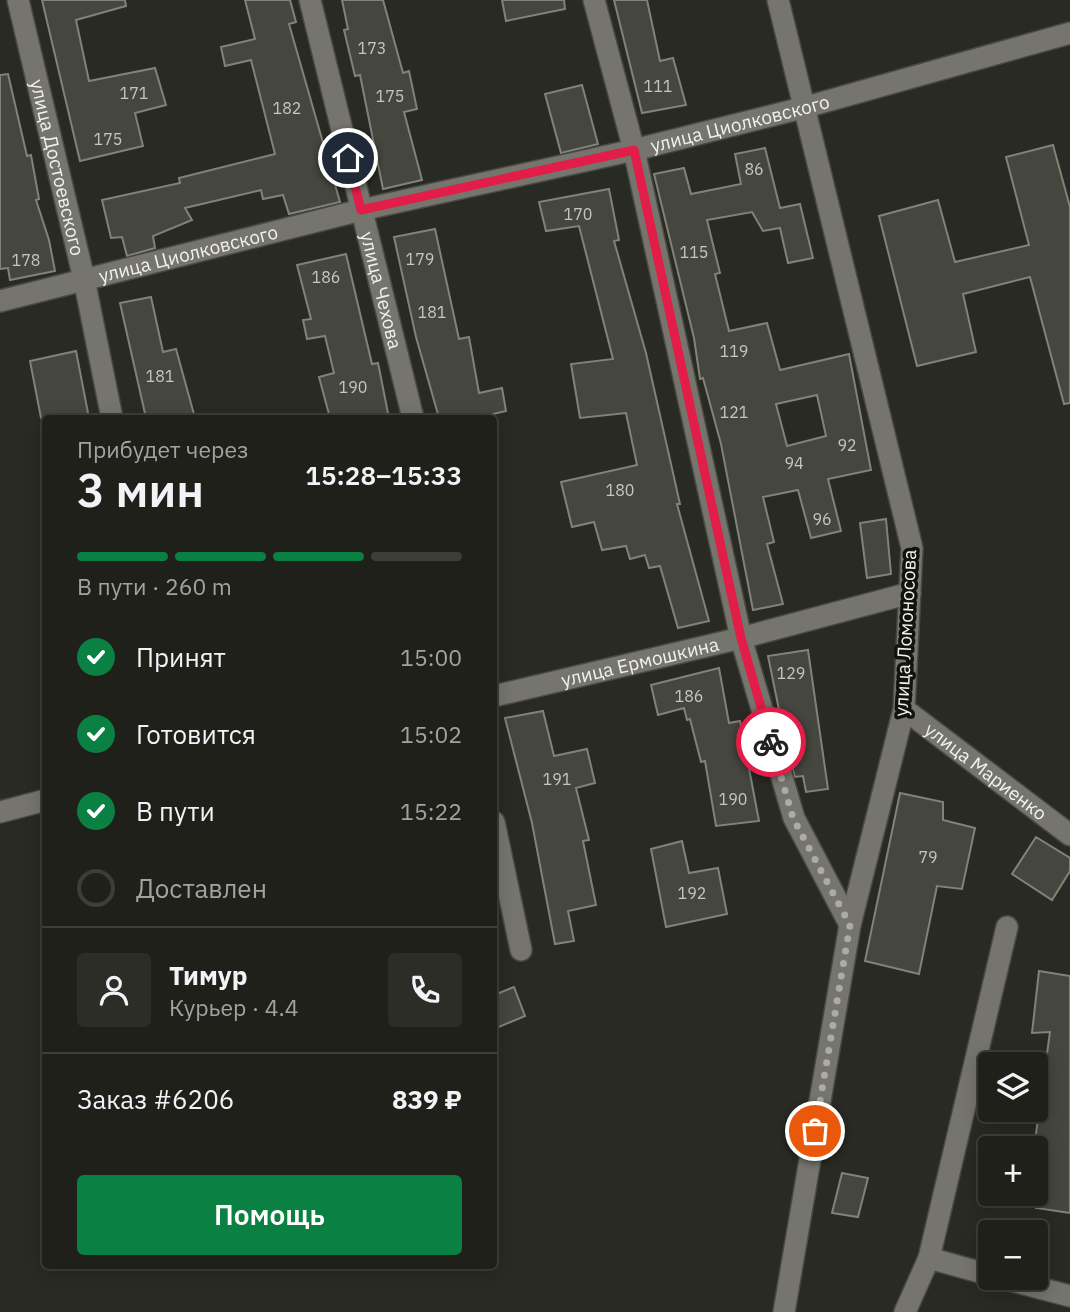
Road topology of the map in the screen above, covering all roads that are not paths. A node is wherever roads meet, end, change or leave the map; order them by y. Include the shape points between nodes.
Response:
1 (18, 0) edge
2 (310, 0) edge
3 (594, 0) edge
4 (778, 0) edge
5 (1070, 33) edge
6 (806, 107) junction
7 (634, 150) junction
8 (361, 210) junction
9 (84, 279) junction
10 (0, 301) edge
11 (111, 415) edge
12 (412, 415) edge
13 (910, 593) junction
14 (741, 638) junction
15 (497, 695) edge
16 (904, 709) junction
17 (42, 801) edge
18 (0, 812) edge
19 (1070, 835) edge
20 (497, 836) edge
21 (850, 925) junction
22 (1007, 927) dead end
23 (521, 950) dead end
24 (929, 1258) junction
25 (978, 1272) edge
26 (1047, 1290) edge
27 (1070, 1296) edge
28 (784, 1312) edge
29 (905, 1312) edge

1 - 9 street, улица Достоевского
2 - 8 street, улица Чехова
3 - 7 street
4 - 6 street, улица Ломоносова
5 - 6 street, улица Циолковского
6 - 7 street, улица Циолковского
6 - 13 street, улица Ломоносова via 912,548
7 - 8 street, улица Циолковского
7 - 14 street
8 - 9 street, улица Циолковского
8 - 12 street, улица Чехова
9 - 10 street, улица Циолковского
9 - 11 street, улица Достоевского
13 - 14 street, улица Ермошкина
13 - 16 street, улица Ломоносова
14 - 15 street, улица Ермошкина
14 - 21 street via 793,818
16 - 19 street, улица Мариенко
16 - 21 street, улица Ломоносова
17 - 18 street
20 - 23 street
21 - 28 street, улица Ломоносова
22 - 24 street
24 - 25 street
24 - 29 street
26 - 27 street

